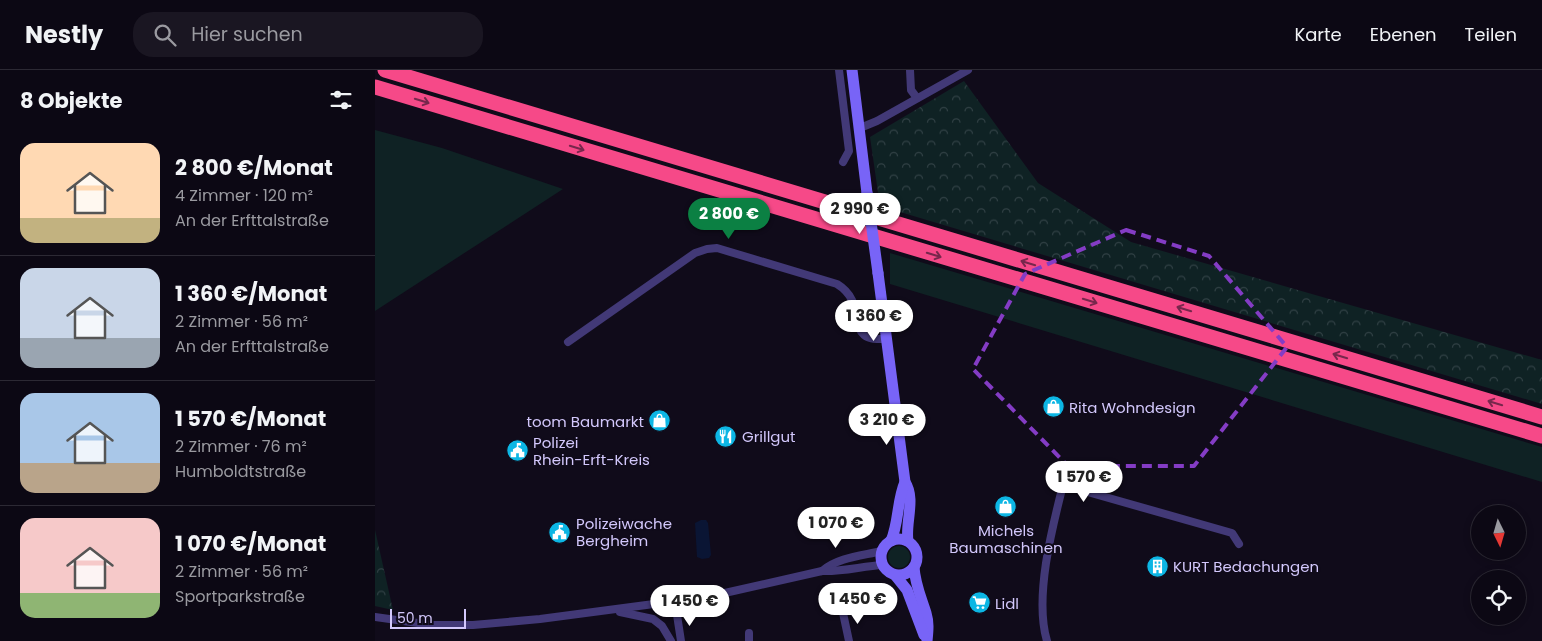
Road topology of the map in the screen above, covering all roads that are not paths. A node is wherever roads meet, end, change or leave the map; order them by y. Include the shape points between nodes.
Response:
1 (385, 70) edge
2 (839, 70) edge
3 (852, 70) edge
4 (909, 70) edge
5 (968, 70) edge
6 (375, 87) edge
7 (917, 98) junction
8 (860, 128) junction
9 (843, 162) dead end
10 (887, 339) junction
11 (568, 342) dead end
12 (1542, 417) edge
13 (1542, 436) edge
14 (905, 482) junction
15 (891, 541) junction
16 (908, 541) junction
17 (1239, 544) dead end
18 (882, 551) junction
19 (883, 565) junction
20 (914, 567) junction
21 (823, 571) junction
22 (895, 575) junction
23 (613, 610) junction
24 (843, 613) dead end
25 (677, 615) dead end
26 (375, 617) edge
27 (927, 640) edge
28 (671, 641) edge
29 (681, 641) edge
30 (849, 641) edge
31 (1047, 641) edge

12 -> 1 highway
2 - 9 street via 849,151
3 - 8 street
4 - 7 street via 911,90
5 - 7 street
6 -> 13 highway
7 - 8 street
8 - 10 street, bridge
10 - 11 street via 865,336 851,297 837,284 717,248 695,253
10 - 14 street
14 - 15 street
14 - 16 street via 910,495
15 - 16 street
15 - 18 street
16 - 20 street via 916,553
17 - 31 street via 1232,533 1063,485 1053,523 1044,582 1043,617
18 - 19 street
18 - 21 street via 841,560
19 - 21 street
19 - 22 street
20 - 22 street via 905,574
20 - 27 street via 929,630
21 - 23 street via 725,594
22 - 27 street via 907,590
23 - 26 street via 473,625 432,625
23 - 28 street via 653,619 662,626
24 - 30 street
25 - 29 street

